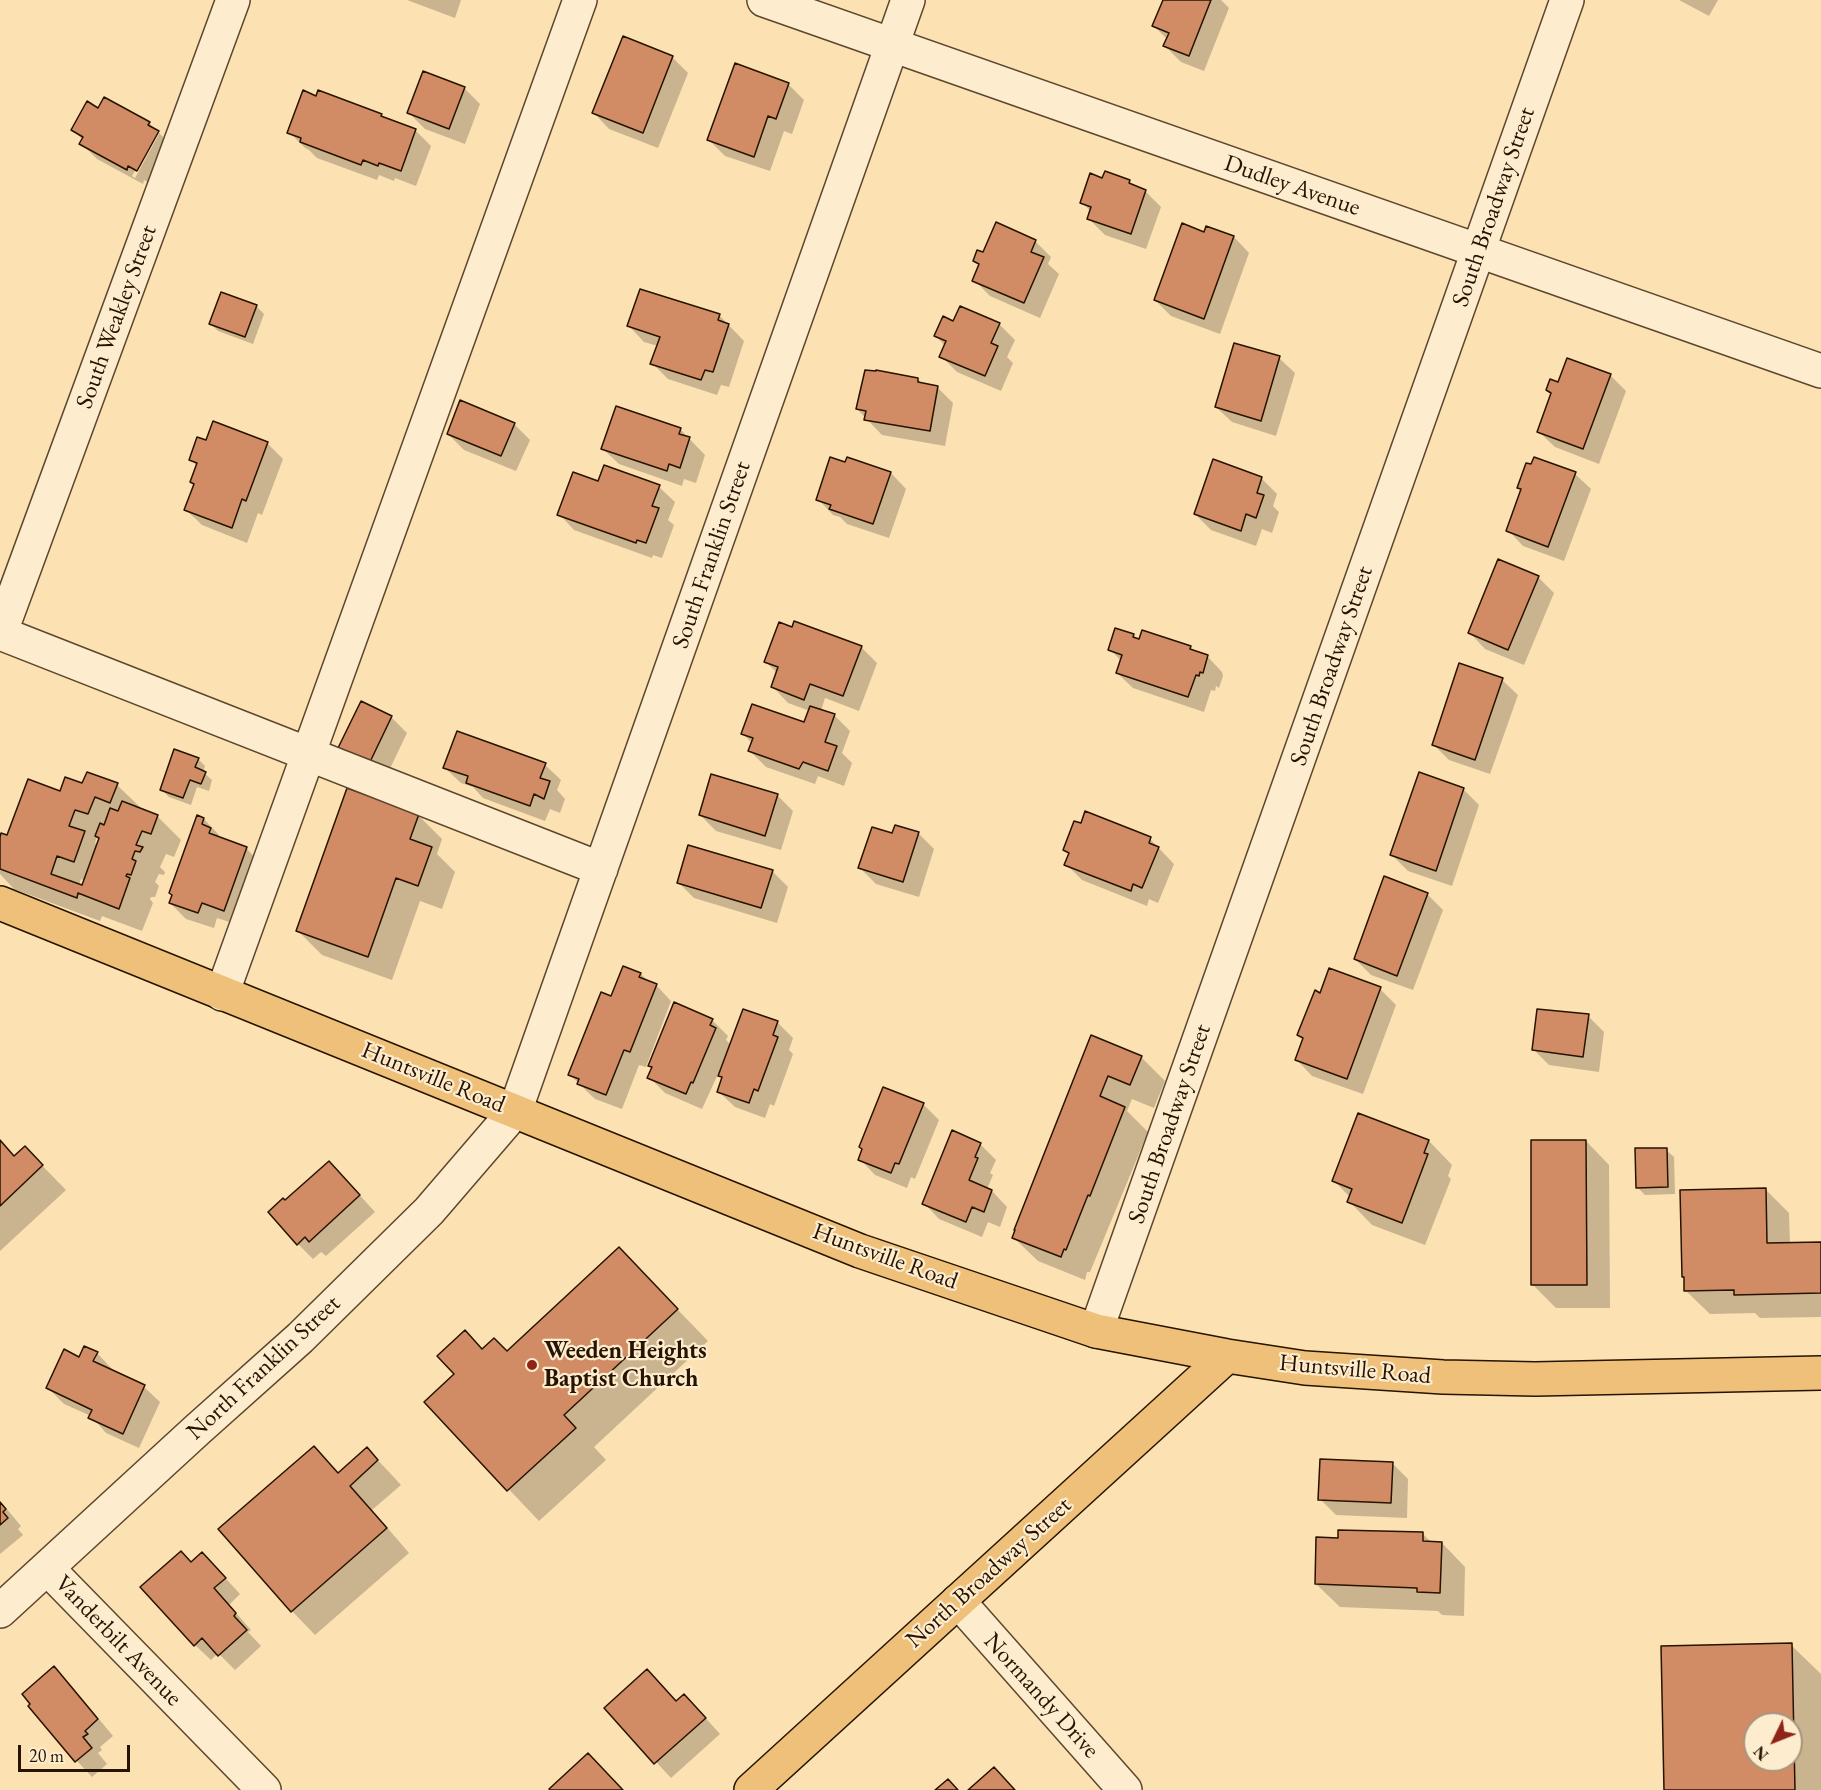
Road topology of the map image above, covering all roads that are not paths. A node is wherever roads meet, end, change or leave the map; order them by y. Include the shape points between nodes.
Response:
1 (233, 0) edge
2 (580, 0) edge
3 (764, 0) edge
4 (908, 0) edge
5 (1567, 0) edge
6 (892, 45) junction
7 (1479, 251) junction
8 (1821, 372) edge
9 (0, 633) edge
10 (308, 754) junction
11 (601, 869) junction
12 (0, 903) edge
13 (222, 994) junction
14 (515, 1111) junction
15 (1096, 1331) junction
16 (1227, 1356) junction
17 (1821, 1373) edge
18 (47, 1568) junction
19 (958, 1601) junction
20 (0, 1611) edge
21 (264, 1790) edge
22 (751, 1790) edge
23 (1125, 1790) edge

1 - 9 street, South Weakley Street
2 - 10 street
3 - 6 street, Dudley Avenue
4 - 6 street, South Franklin Street
5 - 7 street, South Broadway Street
6 - 7 street, Dudley Avenue
6 - 11 street, South Franklin Street
7 - 8 street, Dudley Avenue
7 - 15 street, South Broadway Street
9 - 10 street
10 - 11 street
10 - 13 street
11 - 14 street, South Franklin Street
12 - 13 main road, Huntsville Road
13 - 14 main road, Huntsville Road
14 - 15 main road, Huntsville Road via 860,1251
14 - 18 street, North Franklin Street via 429,1211 300,1338
15 - 16 main road, Huntsville Road
16 - 17 main road, Huntsville Road via 1305,1368 1443,1377
16 - 19 main road, North Broadway Street
18 - 20 street, North Franklin Street
18 - 21 street, Vanderbilt Avenue
19 - 22 main road, North Broadway Street
19 - 23 street, Normandy Drive

